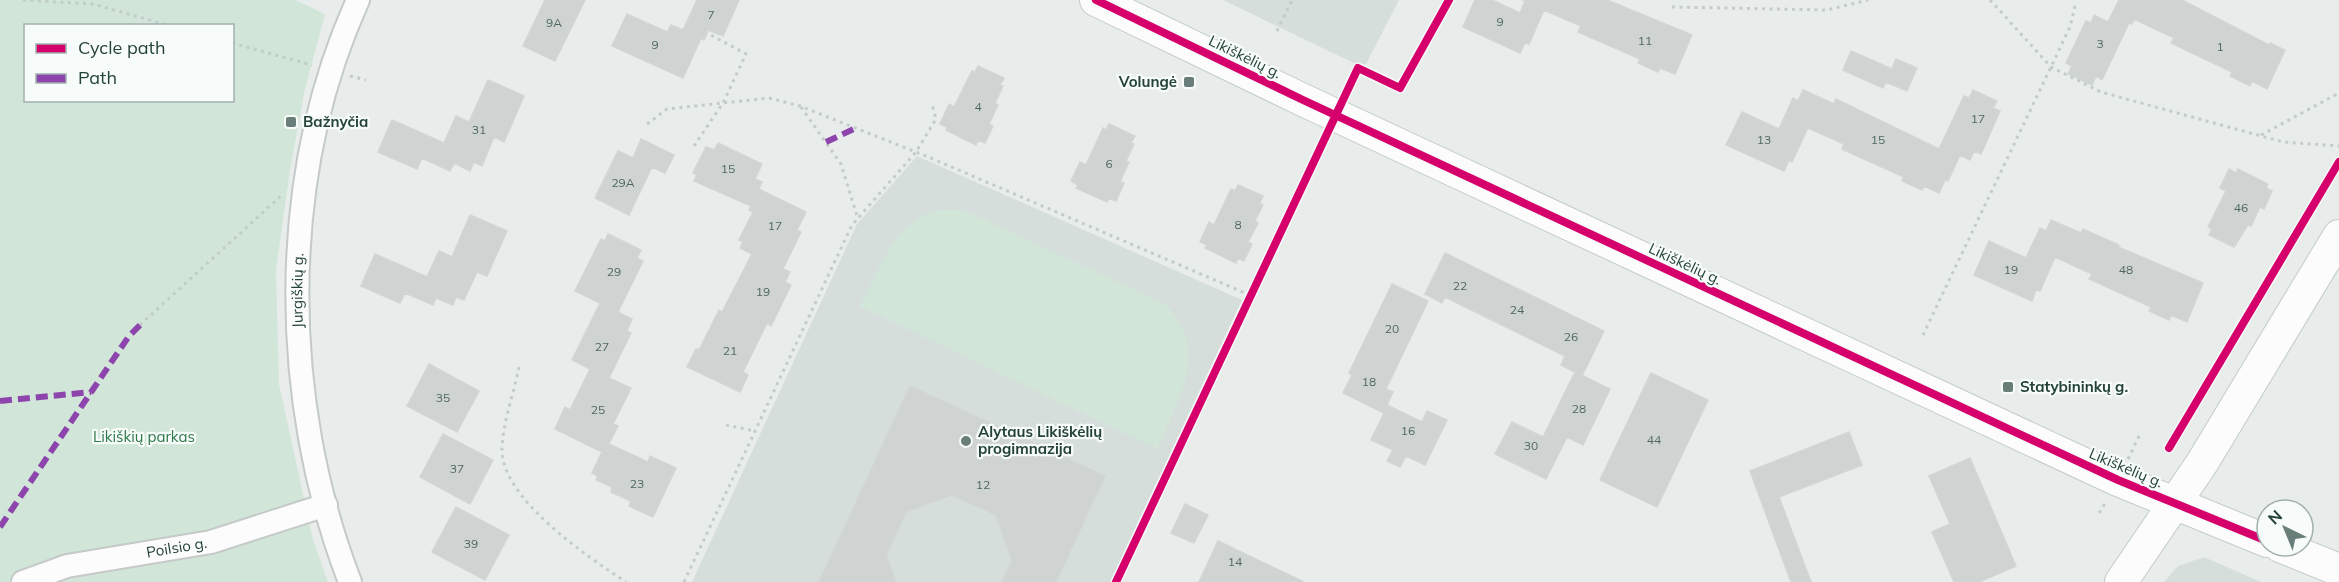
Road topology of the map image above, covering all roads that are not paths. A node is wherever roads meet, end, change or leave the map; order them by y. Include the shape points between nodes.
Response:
1 (358, 0) edge
2 (1096, 0) edge
3 (2339, 236) edge
4 (2175, 504) junction
5 (327, 506) junction
6 (2255, 536) edge
7 (2310, 558) edge
8 (2339, 570) edge
9 (23, 582) edge
10 (350, 582) edge
11 (2121, 582) edge

1 - 5 street, Jurgiškių g. via 331,70 308,171 300,236 298,354 305,414
2 - 4 street, Likiškėlių g. via 1629,253
3 - 4 street
4 - 6 street, Likiškėlių g.
4 - 11 street
5 - 9 street, Poilsio g. via 211,542 67,566
5 - 10 street, Jurgiškių g.
7 - 8 street

